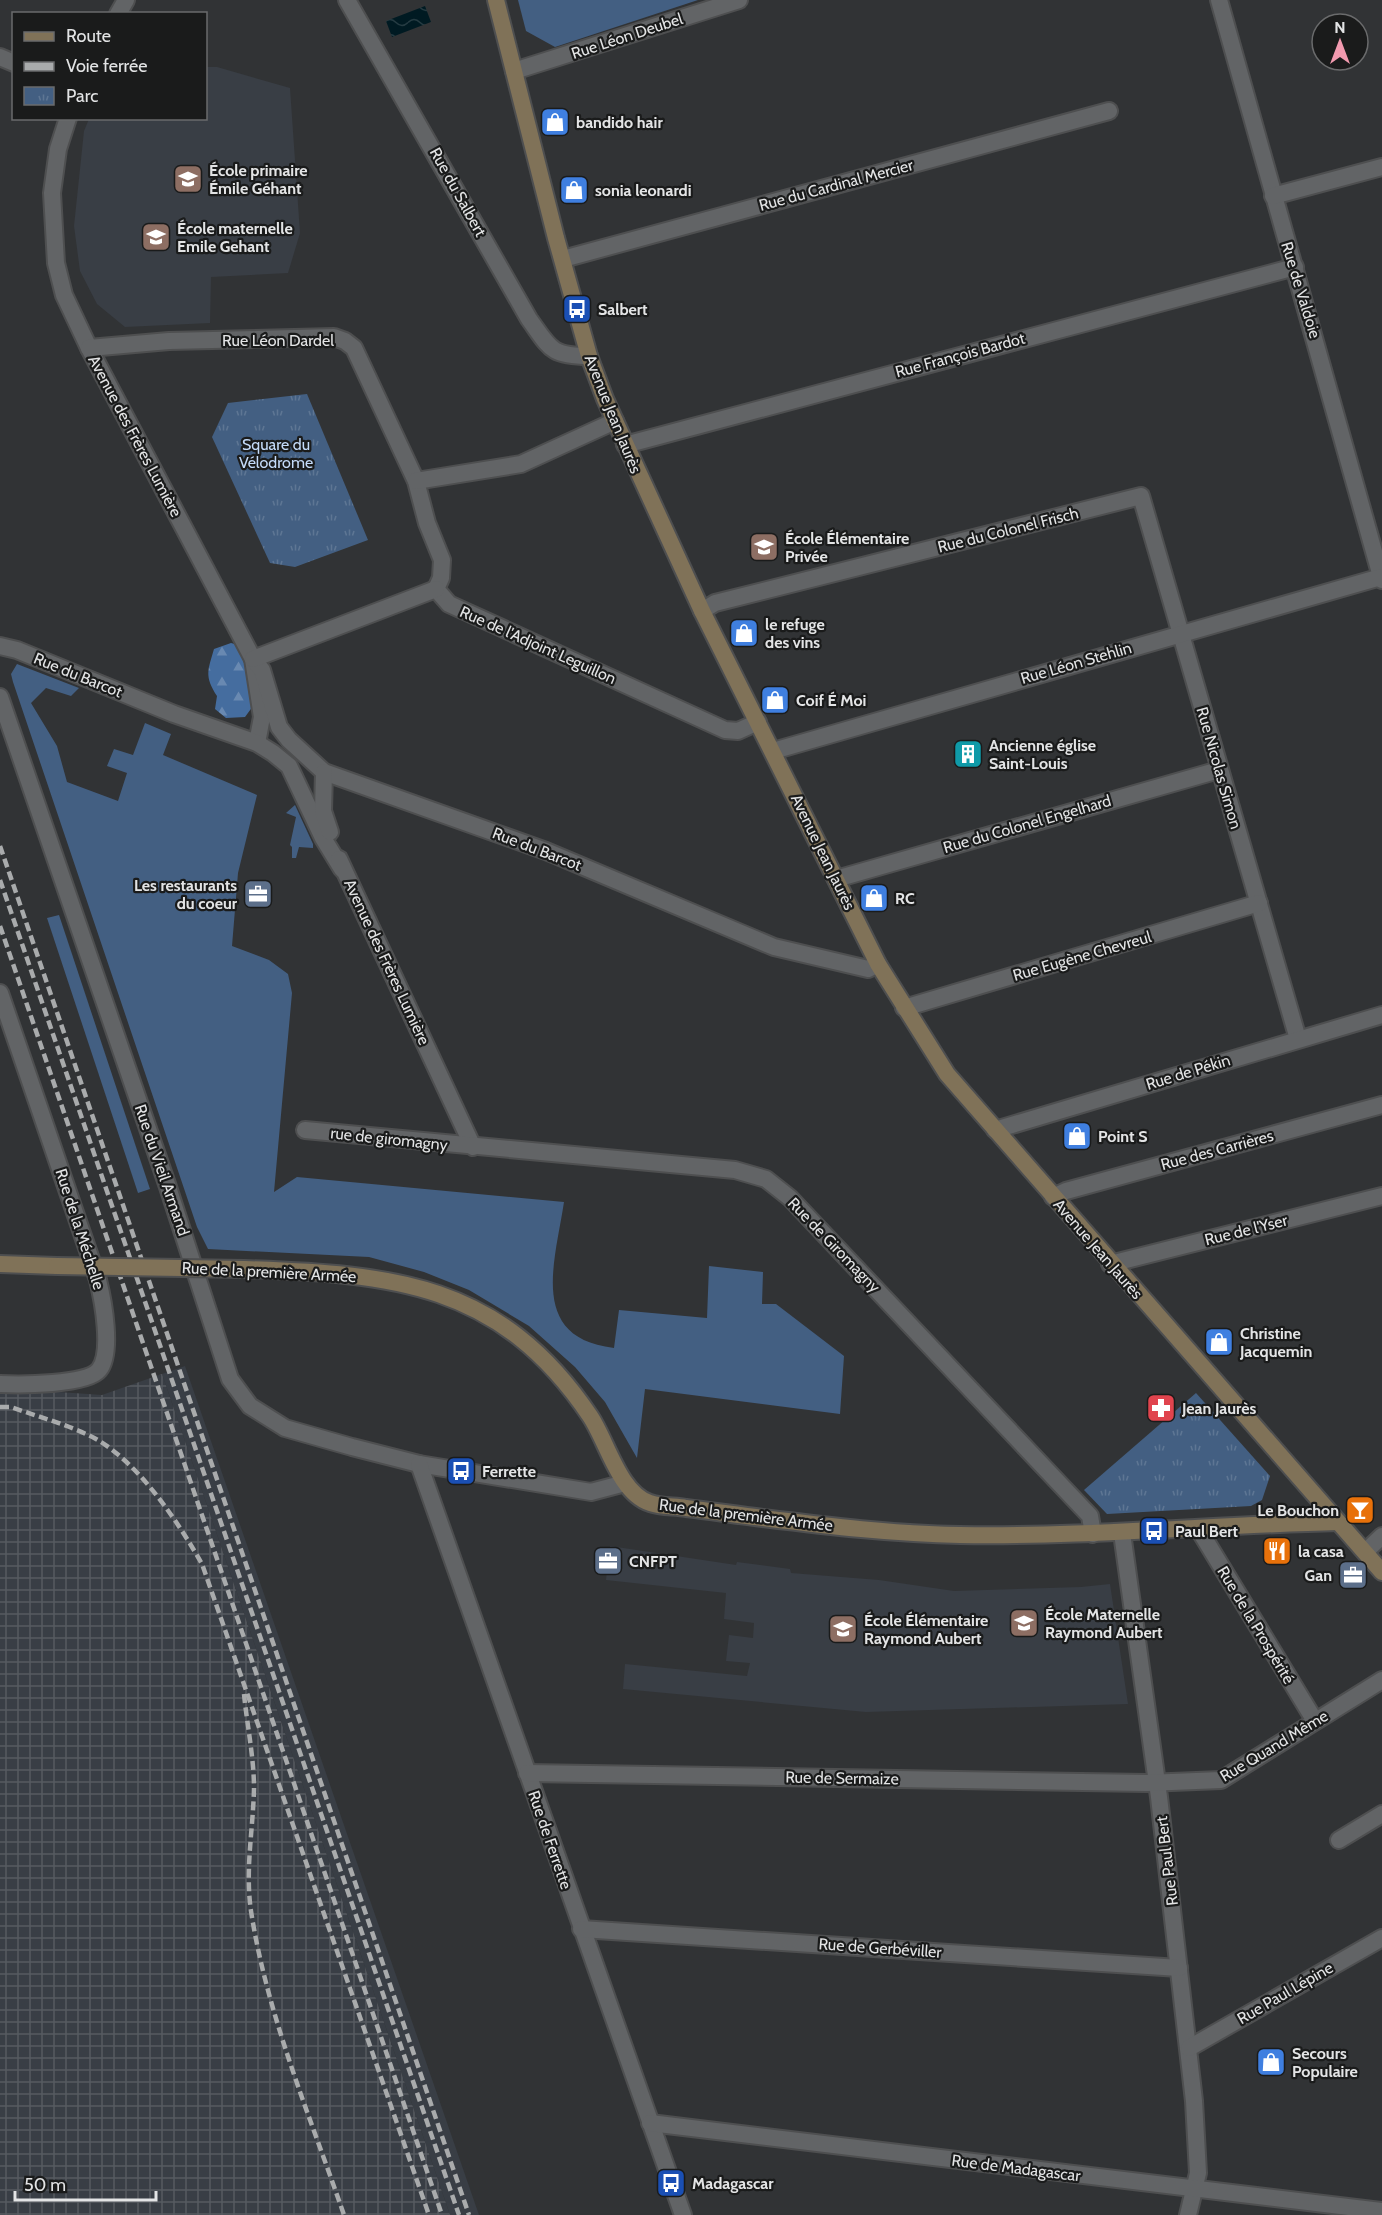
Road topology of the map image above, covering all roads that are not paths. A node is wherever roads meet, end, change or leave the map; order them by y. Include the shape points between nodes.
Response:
1 (347, 0) edge
2 (496, 0) edge
3 (739, 0) edge
4 (1219, 0) edge
5 (514, 70) junction
6 (1109, 111) dead end
7 (67, 120) edge
8 (1382, 167) edge
9 (1273, 196) junction
10 (563, 259) junction
11 (1295, 267) junction
12 (89, 348) junction
13 (589, 356) junction
14 (615, 421) junction
15 (625, 446) junction
16 (416, 481) junction
17 (1141, 496) joint
18 (1382, 579) edge
19 (436, 589) junction
20 (702, 611) junction
21 (1181, 632) junction
22 (0, 646) edge
23 (253, 659) junction
24 (0, 698) edge
25 (758, 722) junction
26 (284, 733) junction
27 (257, 743) junction
28 (773, 751) junction
29 (1219, 770) junction
30 (324, 772) junction
31 (297, 780) junction
32 (342, 869) junction
33 (836, 879) junction
34 (1259, 903) junction
35 (878, 964) junction
36 (1, 1001) edge
37 (904, 1008) junction
38 (1382, 1015) edge
39 (1298, 1039) junction
40 (1382, 1105) edge
41 (305, 1130) dead end
42 (995, 1130) junction
43 (473, 1147) junction
44 (1382, 1196) edge
45 (1053, 1197) junction
46 (0, 1264) edge
47 (1110, 1264) junction
48 (0, 1384) edge
49 (419, 1464) junction
50 (625, 1483) junction
51 (1338, 1522) junction
52 (1198, 1528) junction
53 (1122, 1533) junction
54 (1093, 1534) junction
55 (1382, 1536) edge
56 (1365, 1552) junction
57 (1382, 1572) edge
58 (1382, 1680) edge
59 (1315, 1721) junction
60 (527, 1773) junction
61 (1157, 1783) junction
62 (1382, 1814) edge
63 (1339, 1840) dead end
64 (581, 1929) junction
65 (1381, 1940) edge
66 (1179, 1968) junction
67 (1189, 2048) junction
68 (650, 2123) junction
69 (1194, 2189) junction
70 (1307, 2208) edge
71 (1382, 2211) edge
72 (683, 2215) edge
73 (1188, 2215) edge

1 - 13 street, Rue du Salbert via 529,319 551,350 567,356
2 - 5 main road, Avenue Jean Jaurès
3 - 5 street, Rue Léon Deubel
4 - 9 street, Rue de Valdoie
5 - 10 main road, Avenue Jean Jaurès
6 - 10 street, Rue du Cardinal Mercier
7 - 12 street, Avenue des Frères Lumière via 58,149 52,193 56,263 64,295
8 - 9 street
9 - 11 street, Rue de Valdoie
10 - 13 main road, Avenue Jean Jaurès
11 - 15 street, Rue François Bardot
11 - 18 street, Rue de Valdoie
12 - 16 street, Rue Léon Dardel via 169,341 334,337 345,341 354,348
12 - 23 street, Avenue des Frères Lumière
13 - 14 main road, Avenue Jean Jaurès
14 - 15 main road, Avenue Jean Jaurès
14 - 16 street via 521,464
15 - 20 main road, Avenue Jean Jaurès
16 - 19 street, Rue Léon Dardel via 442,560
17 - 20 street, Rue du Colonel Frisch via 715,603
17 - 21 street, Rue Nicolas Simon
18 - 21 street, Rue Léon Stehlin
19 - 23 street
19 - 25 street, Rue de l'Adjoint Leguillon via 449,604 725,729 738,731
20 - 25 main road, Avenue Jean Jaurès
21 - 28 street, Rue Léon Stehlin
21 - 29 street, Rue Nicolas Simon
22 - 27 street, Rue du Barcot
23 - 26 street, Rue du Barcot via 262,670
23 - 27 street, Avenue des Frères Lumière via 262,717
24 - 49 street, Rue du Vieil Armand via 231,1379 250,1406 285,1428
25 - 28 main road, Avenue Jean Jaurès
26 - 27 street via 275,733
26 - 30 street, Rue du Barcot
27 - 31 street, Rue du Barcot via 289,766
28 - 33 main road, Avenue Jean Jaurès
29 - 33 street, Rue du Colonel Engelhard
29 - 34 street, Rue Nicolas Simon
30 - 31 street via 308,769
30 - 32 street, Avenue des Frères Lumière via 324,811
30 - 35 street, Rue du Barcot via 546,850 774,947 868,969
31 - 32 street, Rue du Barcot
32 - 43 street, Avenue des Frères Lumière
33 - 35 main road, Avenue Jean Jaurès
34 - 37 street, Rue Eugène Chevreul
34 - 39 street, Rue Nicolas Simon
35 - 37 main road, Avenue Jean Jaurès
36 - 48 street, Rue de la Méchelle via 98,1280 106,1327 103,1361 99,1371 86,1379
37 - 42 main road, Avenue Jean Jaurès via 947,1074
38 - 39 street, Rue de Pékin
39 - 42 street, Rue de Pékin
40 - 45 street, Rue des Carrières
41 - 43 street, rue de giromagny
42 - 45 main road, Avenue Jean Jaurès
43 - 54 street, Rue de Giromagny via 735,1170 766,1179 790,1198 1090,1516
44 - 47 street, Rue de l'Yser
45 - 47 main road, Avenue Jean Jaurès
46 - 50 main road, Rue de la première Armée, bridge via 330,1272 398,1282 472,1306 522,1338 554,1367 592,1418
47 - 51 main road, Avenue Jean Jaurès
49 - 50 street, Rue du Vieil Armand via 591,1492
49 - 60 street, Rue de Ferrette
50 - 54 main road, Rue de la première Armée via 648,1503 798,1523 957,1535
51 - 52 main road, Rue de la première Armée
51 - 56 main road, Avenue Jean Jaurès
52 - 53 main road, Rue de la première Armée
52 - 59 street, Rue de la Prospérité
53 - 54 main road, Rue de la première Armée
53 - 61 street, Rue Paul Bert
55 - 56 street
56 - 57 main road, Avenue Jean Jaurès
58 - 59 street, Rue Quand Même
59 - 61 street, Rue Quand Même via 1221,1780
60 - 61 street, Rue de Sermaize
60 - 64 street, Rue de Ferrette
61 - 66 street, Rue Paul Bert
62 - 63 street
64 - 66 street, Rue de Gerbéviller
64 - 68 street, Rue de Ferrette
65 - 67 street, Rue Paul Lépine
66 - 67 street, Rue Paul Bert
67 - 69 street, Rue Paul Bert via 1198,2173
68 - 69 street, Rue de Madagascar
68 - 72 street, Rue de Ferrette
69 - 70 street, Rue de Madagascar
69 - 73 street, Rue Paul Bert
70 - 71 street, Rue de Madagascar

